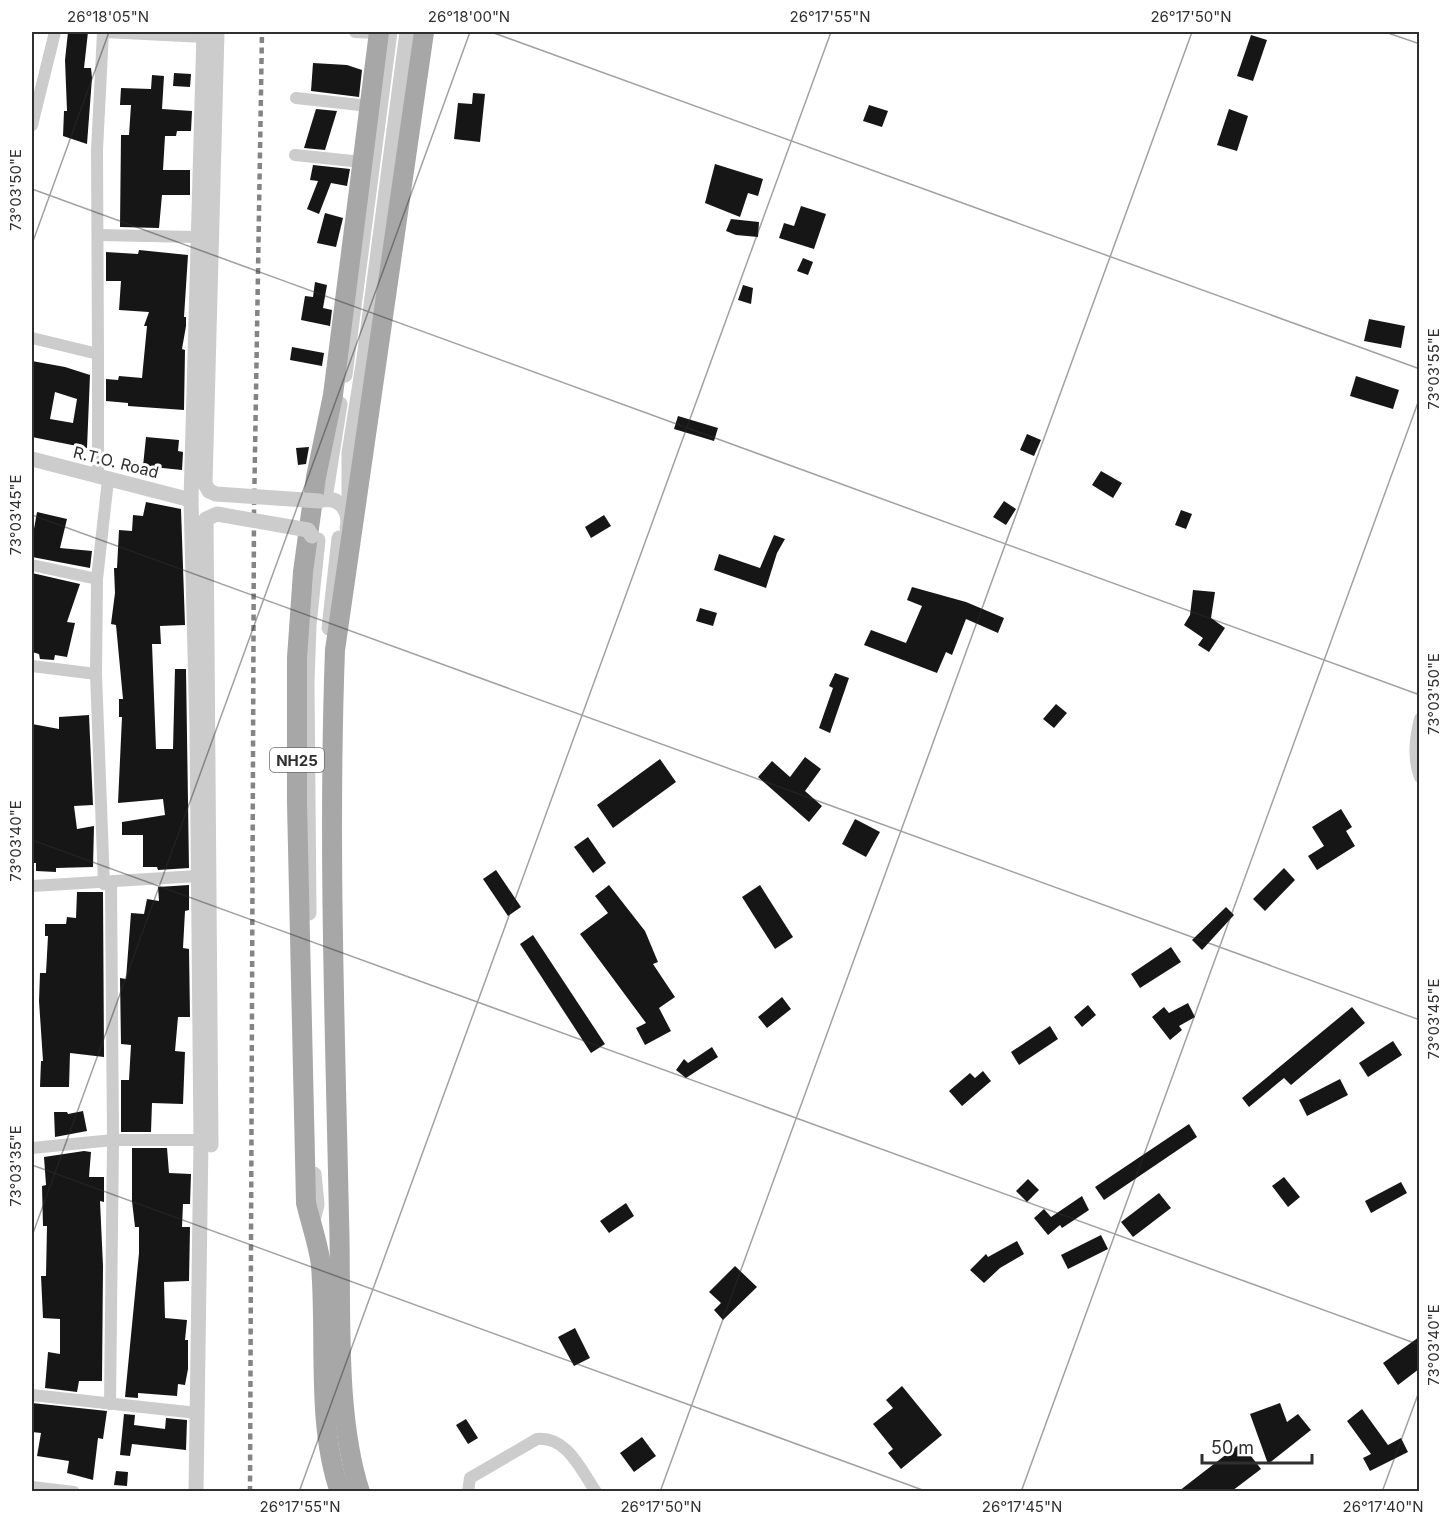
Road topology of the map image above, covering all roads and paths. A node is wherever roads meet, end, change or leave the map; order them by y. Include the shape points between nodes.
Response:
1 (55, 32) edge
2 (104, 32) edge
3 (355, 32) edge
4 (383, 32) edge
5 (407, 32) edge
6 (424, 32) edge
7 (208, 33) edge
8 (296, 98) dead end
9 (369, 106) junction
10 (32, 124) edge
11 (295, 155) dead end
12 (362, 162) junction
13 (98, 235) junction
14 (197, 237) junction
15 (32, 338) edge
16 (98, 354) junction
17 (32, 459) edge
18 (103, 478) junction
19 (191, 500) junction
20 (322, 500) junction
21 (347, 512) junction
22 (313, 535) junction
23 (339, 538) junction
24 (32, 565) edge
25 (98, 579) junction
26 (32, 666) edge
27 (96, 674) junction
28 (1419, 719) edge
29 (1419, 777) edge
30 (198, 876) junction
31 (107, 883) junction
32 (32, 886) edge
33 (113, 1140) junction
34 (206, 1142) junction
35 (32, 1148) edge
36 (340, 1221) junction
37 (312, 1227) junction
38 (32, 1395) edge
39 (110, 1404) junction
40 (197, 1413) junction
41 (32, 1487) edge
42 (74, 1491) edge
43 (196, 1491) edge
44 (340, 1491) edge
45 (360, 1491) edge
46 (468, 1491) edge
47 (596, 1491) edge

1 - 10 street
2 - 7 street
2 - 13 street
3 - 4 street
4 - 9 main road, NH25
4 - 20 street via 356,304
5 - 21 street via 349,453 351,489
6 - 36 main road, NH25 via 335,650 331,753
7 - 14 street
7 - 20 street, bridge via 205,484 216,494
8 - 9 street
9 - 12 main road, NH25
11 - 12 street
12 - 37 main road, NH25 via 333,394 303,572 297,658 301,1051 306,1203
13 - 14 street
13 - 16 street
14 - 19 street
15 - 16 street
16 - 18 street
17 - 18 street, R.T.O. Road
18 - 19 street, R.T.O. Road
18 - 25 street
19 - 30 street
20 - 21 street via 338,502
20 - 22 street via 306,516
21 - 23 street via 348,526
22 - 23 street via 325,542
22 - 34 street, bridge via 217,514 206,519
22 - 37 street via 307,682 309,996 317,1204
23 - 36 street via 327,689 332,1198
24 - 25 street
25 - 27 street
26 - 27 street
27 - 31 street
28 - 29 street via 1415,766
30 - 31 street
30 - 34 street
31 - 32 street
31 - 33 street
33 - 34 street
33 - 35 street
33 - 39 street
34 - 40 street via 201,1173
36 - 45 main road, NH25 via 346,1405 352,1467
37 - 44 main road, NH25 via 321,1264 330,1448
38 - 39 street
39 - 40 street
40 - 43 street
41 - 42 street
46 - 47 street via 470,1478 537,1439 548,1438 561,1443

